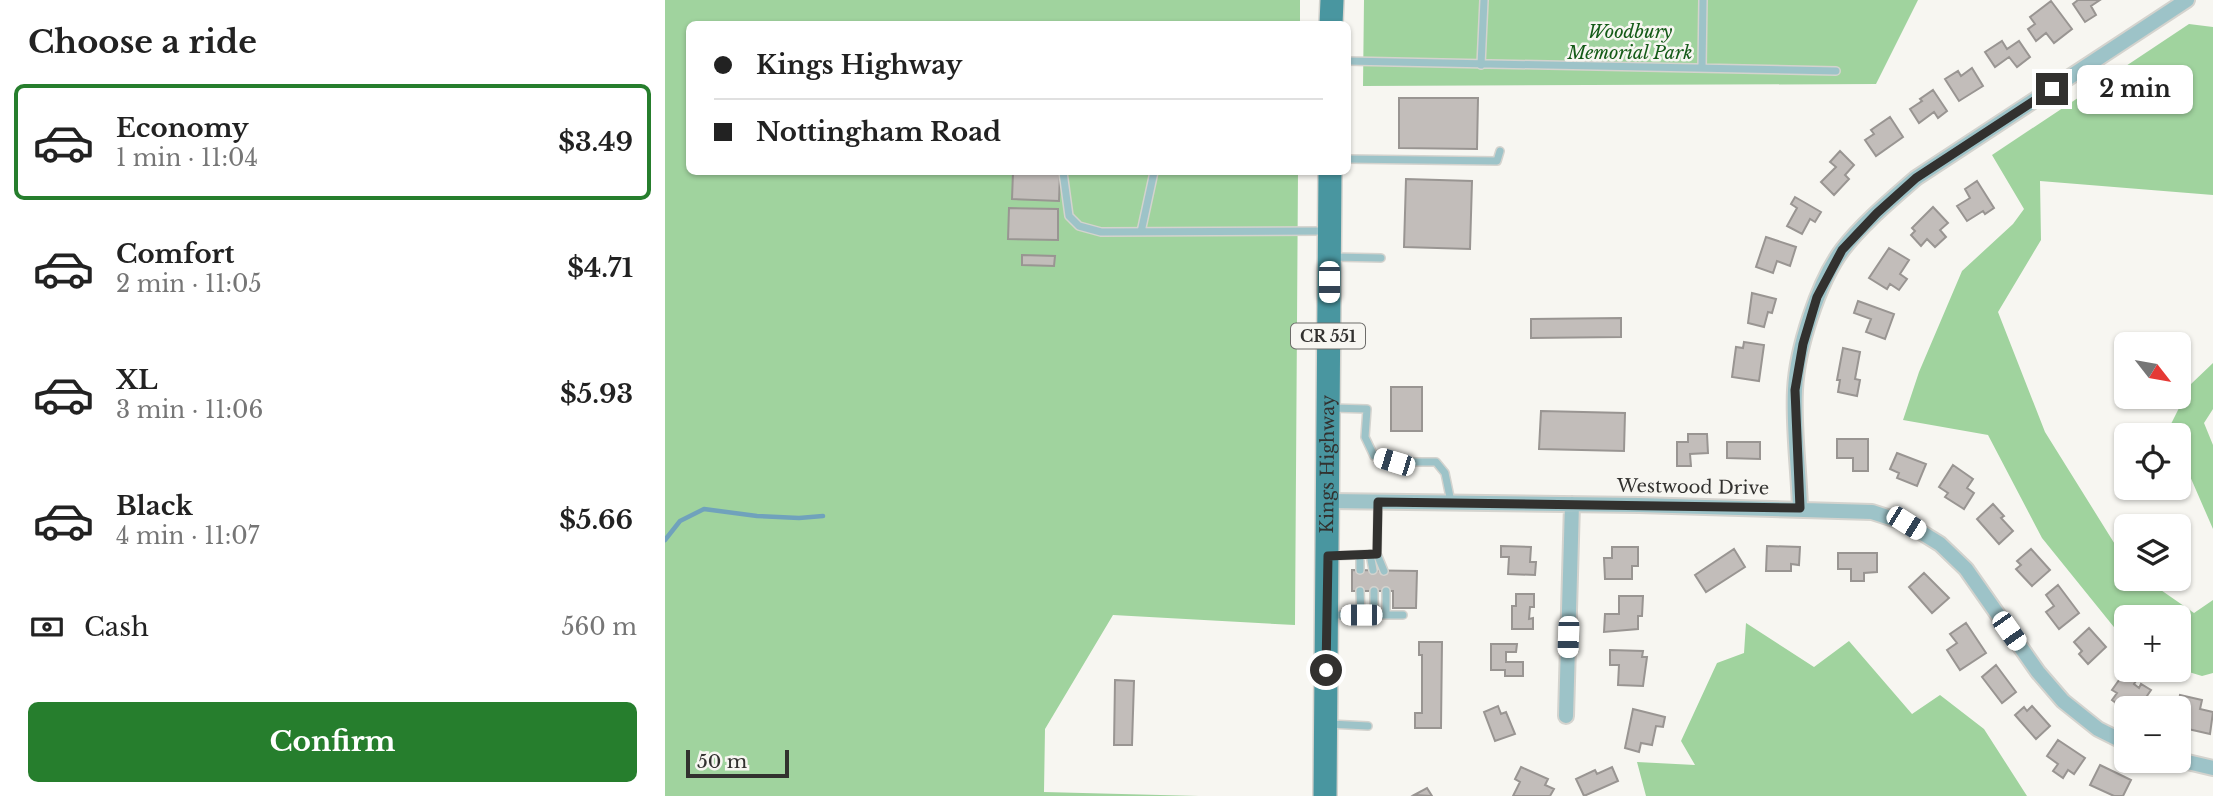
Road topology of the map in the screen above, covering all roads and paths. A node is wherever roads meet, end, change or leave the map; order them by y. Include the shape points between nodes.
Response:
1 (1332, 0) edge
2 (1484, 0) edge
3 (1703, 0) edge
4 (2187, 0) edge
5 (1331, 21) edge
6 (1351, 61) edge
7 (1481, 65) junction
8 (1702, 68) junction
9 (1836, 71) dead end
10 (1500, 151) dead end
11 (1351, 159) edge
12 (1063, 175) edge
13 (1153, 175) edge
14 (1330, 175) edge
15 (1141, 232) junction
16 (1329, 232) junction
17 (1329, 257) junction
18 (1381, 258) dead end
19 (1328, 408) junction
20 (1329, 501) junction
21 (1378, 502) junction
22 (1451, 502) junction
23 (1571, 504) junction
24 (1800, 508) junction
25 (1374, 554) junction
26 (1360, 555) junction
27 (1328, 556) junction
28 (1360, 570) dead end
29 (1373, 570) dead end
30 (1384, 570) dead end
31 (1360, 591) dead end
32 (1374, 591) dead end
33 (1386, 591) dead end
34 (1327, 615) junction
35 (1361, 615) junction
36 (1374, 615) junction
37 (1385, 615) junction
38 (1403, 615) dead end
39 (1566, 716) dead end
40 (1326, 724) junction
41 (1368, 726) dead end
42 (2114, 737) edge
43 (2191, 763) edge
44 (2213, 768) edge
45 (1325, 796) edge

1 - 5 main road
2 - 7 lane
3 - 8 lane
4 - 24 street via 1916,178 1842,250 1817,297 1795,390
6 - 7 lane
7 - 8 lane
8 - 9 lane
10 - 11 lane via 1497,161
12 - 15 lane via 1069,216 1079,226 1101,232
13 - 15 lane
14 - 16 main road, Kings Highway / CR 551
15 - 16 lane
16 - 17 main road, Kings Highway / CR 551
17 - 18 lane
17 - 19 main road, Kings Highway / CR 551
19 - 20 main road, Kings Highway / CR 551
19 - 22 lane via 1367,408 1365,438 1374,456 1394,462 1436,462 1445,473
20 - 21 street, Westwood Drive
20 - 27 main road, Kings Highway / CR 551
21 - 22 street, Westwood Drive
21 - 25 lane
22 - 23 street, Westwood Drive
23 - 24 street, Westwood Drive
23 - 39 street
24 - 42 street, Westwood Drive via 1872,512 1906,523 1940,544 1966,569 2063,701
25 - 26 lane
25 - 29 lane
25 - 30 lane
26 - 27 lane
26 - 28 lane
27 - 34 main road, Kings Highway / CR 551
31 - 35 lane
32 - 36 lane
33 - 37 lane
34 - 35 lane
34 - 40 main road, Kings Highway / CR 551
35 - 36 lane
36 - 37 lane
37 - 38 lane
40 - 41 lane
40 - 45 main road, Kings Highway / CR 551
43 - 44 street

